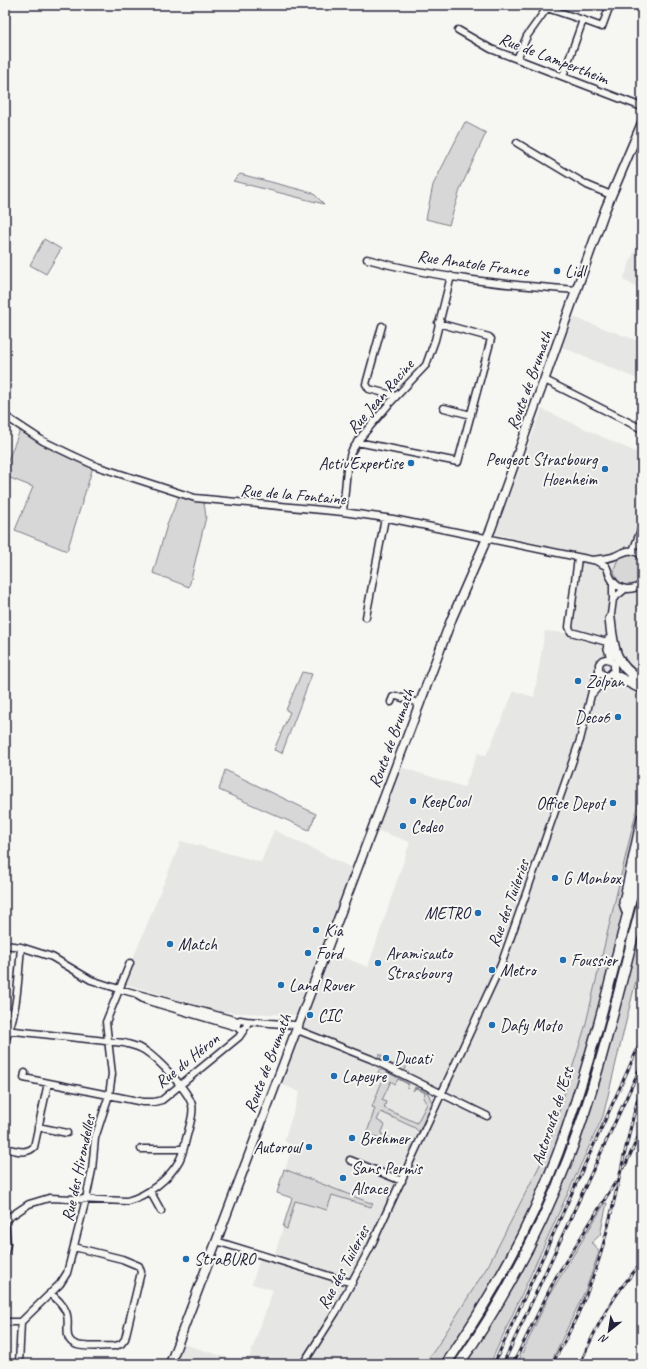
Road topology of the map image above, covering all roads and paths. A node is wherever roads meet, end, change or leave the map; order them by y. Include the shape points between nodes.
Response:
1 (610, 5) edge
2 (548, 6) edge
3 (583, 20) junction
4 (458, 30) dead end
5 (517, 59) junction
6 (563, 76) junction
7 (642, 107) edge
8 (642, 123) edge
9 (517, 143) dead end
10 (611, 195) junction
11 (367, 259) dead end
12 (452, 276) junction
13 (576, 290) junction
14 (438, 323) junction
15 (382, 326) dead end
16 (545, 380) junction
17 (396, 396) junction
18 (444, 408) dead end
19 (471, 415) junction
20 (5, 416) edge
21 (642, 429) edge
22 (357, 442) junction
23 (343, 512) junction
24 (385, 518) junction
25 (642, 527) edge
26 (487, 538) junction
27 (633, 551) junction
28 (615, 556) junction
29 (642, 556) edge
30 (578, 558) junction
31 (592, 560) junction
32 (609, 572) junction
33 (613, 581) junction
34 (642, 584) edge
35 (626, 589) junction
36 (613, 600) junction
37 (366, 617) dead end
38 (610, 619) junction
39 (607, 645) junction
40 (602, 660) junction
41 (611, 669) junction
42 (598, 671) junction
43 (641, 683) edge
44 (593, 693) junction
45 (391, 702) dead end
46 (419, 703) junction
47 (642, 818) edge
48 (642, 859) edge
49 (642, 903) edge
50 (627, 915) junction
51 (5, 945) edge
52 (21, 947) junction
53 (130, 963) dead end
54 (119, 989) junction
55 (263, 1023) junction
56 (240, 1027) junction
57 (297, 1028) junction
58 (8, 1030) edge
59 (5, 1041) edge
60 (110, 1042) junction
61 (24, 1073) dead end
62 (48, 1083) junction
63 (180, 1086) junction
64 (109, 1095) junction
65 (442, 1095) junction
66 (487, 1116) dead end
67 (38, 1127) junction
68 (67, 1134) dead end
69 (5, 1148) edge
70 (141, 1148) dead end
71 (183, 1149) junction
72 (350, 1160) dead end
73 (402, 1181) junction
74 (150, 1191) junction
75 (86, 1199) junction
76 (161, 1211) dead end
77 (5, 1221) edge
78 (216, 1241) junction
79 (74, 1247) junction
80 (5, 1253) edge
81 (352, 1283) junction
82 (50, 1293) junction
83 (5, 1322) edge
84 (21, 1322) junction
85 (19, 1364) edge
86 (170, 1364) edge
87 (303, 1364) edge
88 (446, 1364) edge
89 (460, 1364) edge

1 - 3 street via 602,27
2 - 3 street
2 - 5 street via 526,36
3 - 6 street
4 - 5 street, Rue de Lampertheim via 491,50
5 - 6 street, Rue de Lampertheim
6 - 7 street, Rue de Lampertheim
8 - 10 main road, Route de Brumath
9 - 10 street via 587,185
10 - 13 main road, Route de Brumath
11 - 12 street, Rue Anatole France
12 - 13 street, Rue Anatole France
12 - 14 street, Rue Jean Racine
13 - 16 main road, Route de Brumath
14 - 17 street, Rue Jean Racine via 426,365
14 - 19 street via 491,339
15 - 17 street via 366,384 369,389
16 - 21 street
16 - 26 main road, Route de Brumath
17 - 22 street, Rue Jean Racine
18 - 19 street
19 - 22 street via 458,462
20 - 23 street, Rue de la Fontaine via 43,441 96,466 195,498
22 - 23 street, Rue Jean Racine via 348,464
23 - 24 street, Rue de la Fontaine
24 - 26 street, Rue de la Fontaine
24 - 37 street
25 - 27 street
26 - 30 street, Rue de la Fontaine
26 - 46 main road, Route de Brumath via 459,599
27 - 28 street, Rue de la Fontaine via 621,552
27 - 29 street
28 - 31 street, Rue de la Fontaine
28 - 32 street via 610,562
30 - 31 street, Rue de la Fontaine
30 - 39 street via 570,632
31 - 32 street, Rue de la Fontaine via 606,566
32 - 33 street, Rue de la Fontaine
33 - 35 street
33 - 36 street, Rue des Tuileries
34 - 35 street via 633,589
35 - 36 street
36 - 38 street, Rue des Tuileries
38 - 39 street, Rue des Tuileries
38 - 43 highway via 617,658 628,673
39 - 40 street, Rue des Tuileries
39 - 41 street, Rue des Tuileries
40 - 41 street via 607,659
40 - 42 street, Rue des Tuileries
41 - 42 street via 602,674
41 - 43 highway
41 - 44 street, Rue des Tuileries
42 - 44 street, Rue des Tuileries
44 - 65 street, Rue des Tuileries via 554,817 501,965
45 - 46 street via 396,696
46 - 57 main road, Route de Brumath
47 - 50 highway via 624,902
48 - 50 highway, Autoroute de l’Est
49 - 89 highway, Autoroute de l’Est via 606,1040 568,1158 521,1263 489,1320
50 - 88 highway, Autoroute de l’Est via 558,1154 509,1262
51 - 52 street
52 - 54 street via 52,956 91,980
52 - 58 street via 16,1001
53 - 54 street, Rue des Hirondelles
54 - 56 street
54 - 60 street, Rue des Hirondelles via 106,1022
55 - 56 street
55 - 56 street via 242,1019
55 - 57 street via 290,1024
56 - 63 street, Rue du Héron via 239,1037
57 - 65 street via 371,1059
57 - 78 main road, Route de Brumath
58 - 59 street
58 - 60 street
60 - 63 street via 124,1043 144,1050 162,1065
60 - 64 street, Rue des Hirondelles via 112,1074
61 - 62 street, Rue du Héron via 24,1078
62 - 64 street, Rue du Héron
62 - 67 street
63 - 64 street, Rue du Héron via 162,1100 154,1102
63 - 71 street via 192,1104 193,1114
64 - 75 street, Rue des Hirondelles via 95,1138
65 - 66 street
65 - 73 street, Rue des Tuileries
67 - 68 street
67 - 69 street via 34,1147 30,1151
70 - 71 street
71 - 74 street via 180,1160
72 - 73 street
73 - 81 street, Rue des Tuileries
74 - 75 street via 139,1198 127,1201
74 - 76 street
75 - 77 street via 49,1198 29,1204
75 - 79 street, Rue des Hirondelles
77 - 80 street
78 - 81 street
78 - 86 main road, Route de Brumath
79 - 82 street, Rue des Hirondelles via 67,1273
79 - 82 street via 139,1266 141,1272 125,1339 115,1346 78,1345 72,1342 67,1334 68,1316
81 - 87 street, Rue des Tuileries
82 - 84 street, Rue des Hirondelles
83 - 84 street
84 - 85 street

